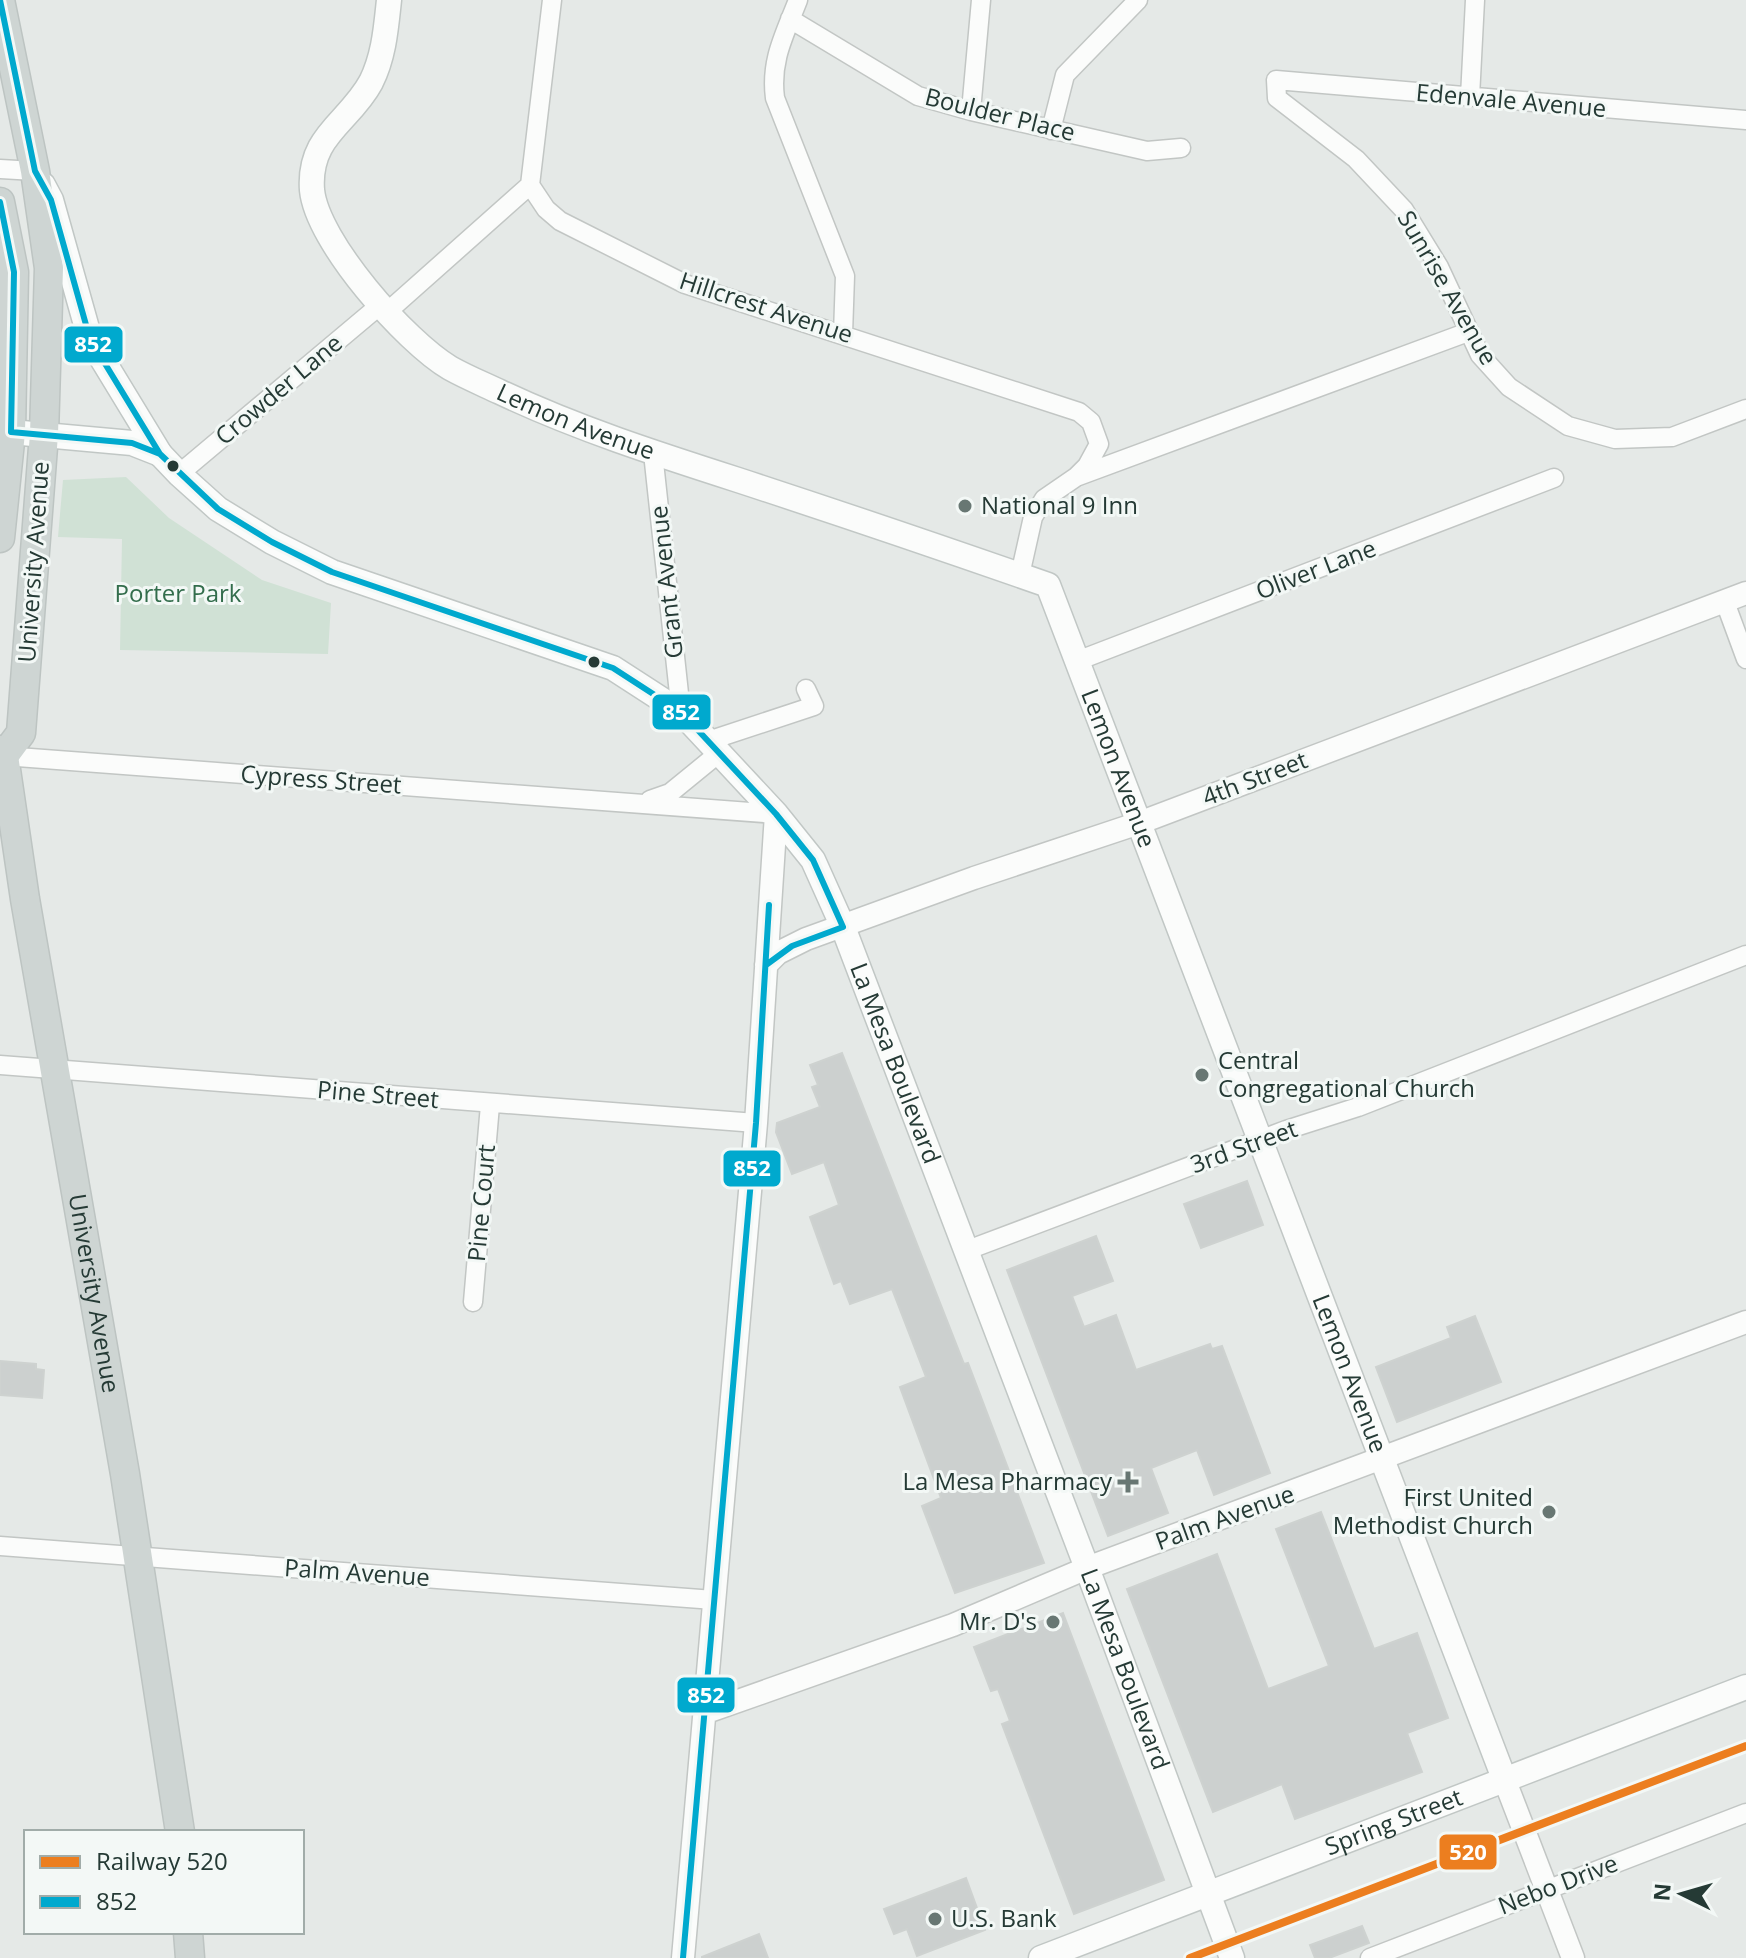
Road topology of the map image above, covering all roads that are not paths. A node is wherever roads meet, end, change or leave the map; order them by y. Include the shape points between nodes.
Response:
1 (0, 0) edge
2 (389, 0) edge
3 (552, 0) edge
4 (798, 0) edge
5 (981, 0) edge
6 (1138, 0) edge
7 (1475, 0) edge
8 (790, 19) junction
9 (1276, 80) joint
10 (1470, 97) junction
11 (971, 111) junction
12 (1746, 120) edge
13 (1051, 130) junction
14 (1181, 148) dead end
15 (0, 169) edge
16 (35, 171) junction
17 (530, 185) junction
18 (0, 202) edge
19 (382, 310) junction
20 (1468, 332) junction
21 (843, 334) junction
22 (1746, 409) edge
23 (6, 432) edge
24 (44, 434) junction
25 (653, 453) junction
26 (160, 454) junction
27 (179, 474) junction
28 (1076, 477) junction
29 (1554, 478) dead end
30 (0, 538) edge
31 (1020, 575) junction
32 (1746, 593) edge
33 (1725, 602) junction
34 (1746, 659) edge
35 (1077, 661) junction
36 (806, 689) dead end
37 (681, 712) junction
38 (713, 747) junction
39 (2, 753) edge
40 (639, 803) junction
41 (776, 814) junction
42 (1139, 823) junction
43 (843, 927) junction
44 (1746, 955) edge
45 (766, 965) junction
46 (0, 1065) edge
47 (56, 1069) junction
48 (490, 1105) junction
49 (756, 1123) junction
50 (1260, 1140) junction
51 (965, 1251) junction
52 (473, 1302) dead end
53 (1746, 1322) edge
54 (1382, 1460) junction
55 (0, 1546) edge
56 (139, 1557) junction
57 (1087, 1568) junction
58 (714, 1600) junction
59 (1746, 1687) edge
60 (704, 1713) junction
61 (1505, 1781) junction
62 (1746, 1813) edge
63 (180, 1830) edge
64 (1547, 1890) junction
65 (1207, 1893) junction
66 (188, 1934) edge
67 (190, 1958) edge
68 (683, 1958) edge
69 (1041, 1958) edge
70 (1232, 1958) edge
71 (1370, 1958) edge
72 (1573, 1958) edge

1 - 16 main road, La Mesa Boulevard
2 - 19 main road, Lemon Avenue via 383,48 372,80 327,135 313,175 314,202 323,227
3 - 17 street
4 - 8 street
5 - 11 street
6 - 13 street via 1065,75
7 - 10 street
8 - 11 street, Boulder Place via 918,96
8 - 21 street via 775,56 775,98 845,276
9 - 10 street, Edenvale Avenue
9 - 20 street, Sunrise Avenue via 1277,98 1356,159 1404,210 1439,267
10 - 12 street, Edenvale Avenue
11 - 13 street, Boulder Place
13 - 14 street, Boulder Place via 1147,151
15 - 16 street
16 - 24 main road, University Avenue via 49,268
16 - 26 main road, La Mesa Boulevard via 51,200 90,339
17 - 19 street, Crowder Lane
17 - 21 street, Hillcrest Avenue via 560,221 685,284
18 - 23 main road, University Avenue via 14,272
19 - 25 main road, Lemon Avenue via 449,368 542,412
19 - 27 street, Crowder Lane
20 - 22 street, Sunrise Avenue via 1480,355 1509,387 1568,426 1615,439 1672,437
20 - 28 street, Hillcrest Avenue
21 - 28 street, Hillcrest Avenue via 1085,416 1099,444
23 - 24 main road, La Mesa Boulevard
23 - 30 main road, University Avenue
24 - 26 main road, La Mesa Boulevard via 132,443
24 - 39 main road, University Avenue via 21,733
25 - 31 main road, Lemon Avenue
25 - 37 street, Grant Avenue
26 - 27 main road, La Mesa Boulevard
27 - 37 main road, La Mesa Boulevard via 218,509 332,572 613,668
28 - 31 street, Hillcrest Avenue via 1044,499 1033,517
29 - 35 street, Oliver Lane
31 - 35 main road, Lemon Avenue via 1048,585
32 - 33 street, 4th Street
33 - 34 street
33 - 42 street, 4th Street
35 - 42 main road, Lemon Avenue
36 - 38 street via 814,706
37 - 38 main road, La Mesa Boulevard
38 - 40 street, Cypress Street via 670,793
38 - 41 main road, La Mesa Boulevard
39 - 40 street, Cypress Street
39 - 47 main road, University Avenue
40 - 41 street, Cypress Street
41 - 43 main road, La Mesa Boulevard via 813,860
41 - 45 street
42 - 43 street, 4th Street
42 - 50 main road, Lemon Avenue
43 - 45 street, 4th Street via 792,946
43 - 51 main road, La Mesa Boulevard
44 - 50 street, 3rd Street via 1358,1107
45 - 49 street
46 - 47 street, Pine Street
47 - 48 street, Pine Street
47 - 56 main road, University Avenue
48 - 49 street, Pine Street
48 - 52 street, Pine Court
49 - 58 street
50 - 51 street, 3rd Street
50 - 54 main road, Lemon Avenue
51 - 57 main road, La Mesa Boulevard
53 - 54 street, Palm Avenue
54 - 57 street, Palm Avenue
54 - 61 main road, Lemon Avenue
55 - 56 street, Palm Avenue
56 - 58 street, Palm Avenue
56 - 63 main road, University Avenue
57 - 60 street, Palm Avenue via 953,1625
57 - 65 main road, La Mesa Boulevard
58 - 60 street
59 - 61 main road, Spring Street
60 - 68 street
61 - 64 street, Lemon Avenue
61 - 65 main road, Spring Street
62 - 64 street, Nebo Drive
64 - 71 street, Nebo Drive
64 - 72 street, Lemon Avenue
65 - 69 main road, Spring Street
65 - 70 main road, La Mesa Boulevard
66 - 67 main road

